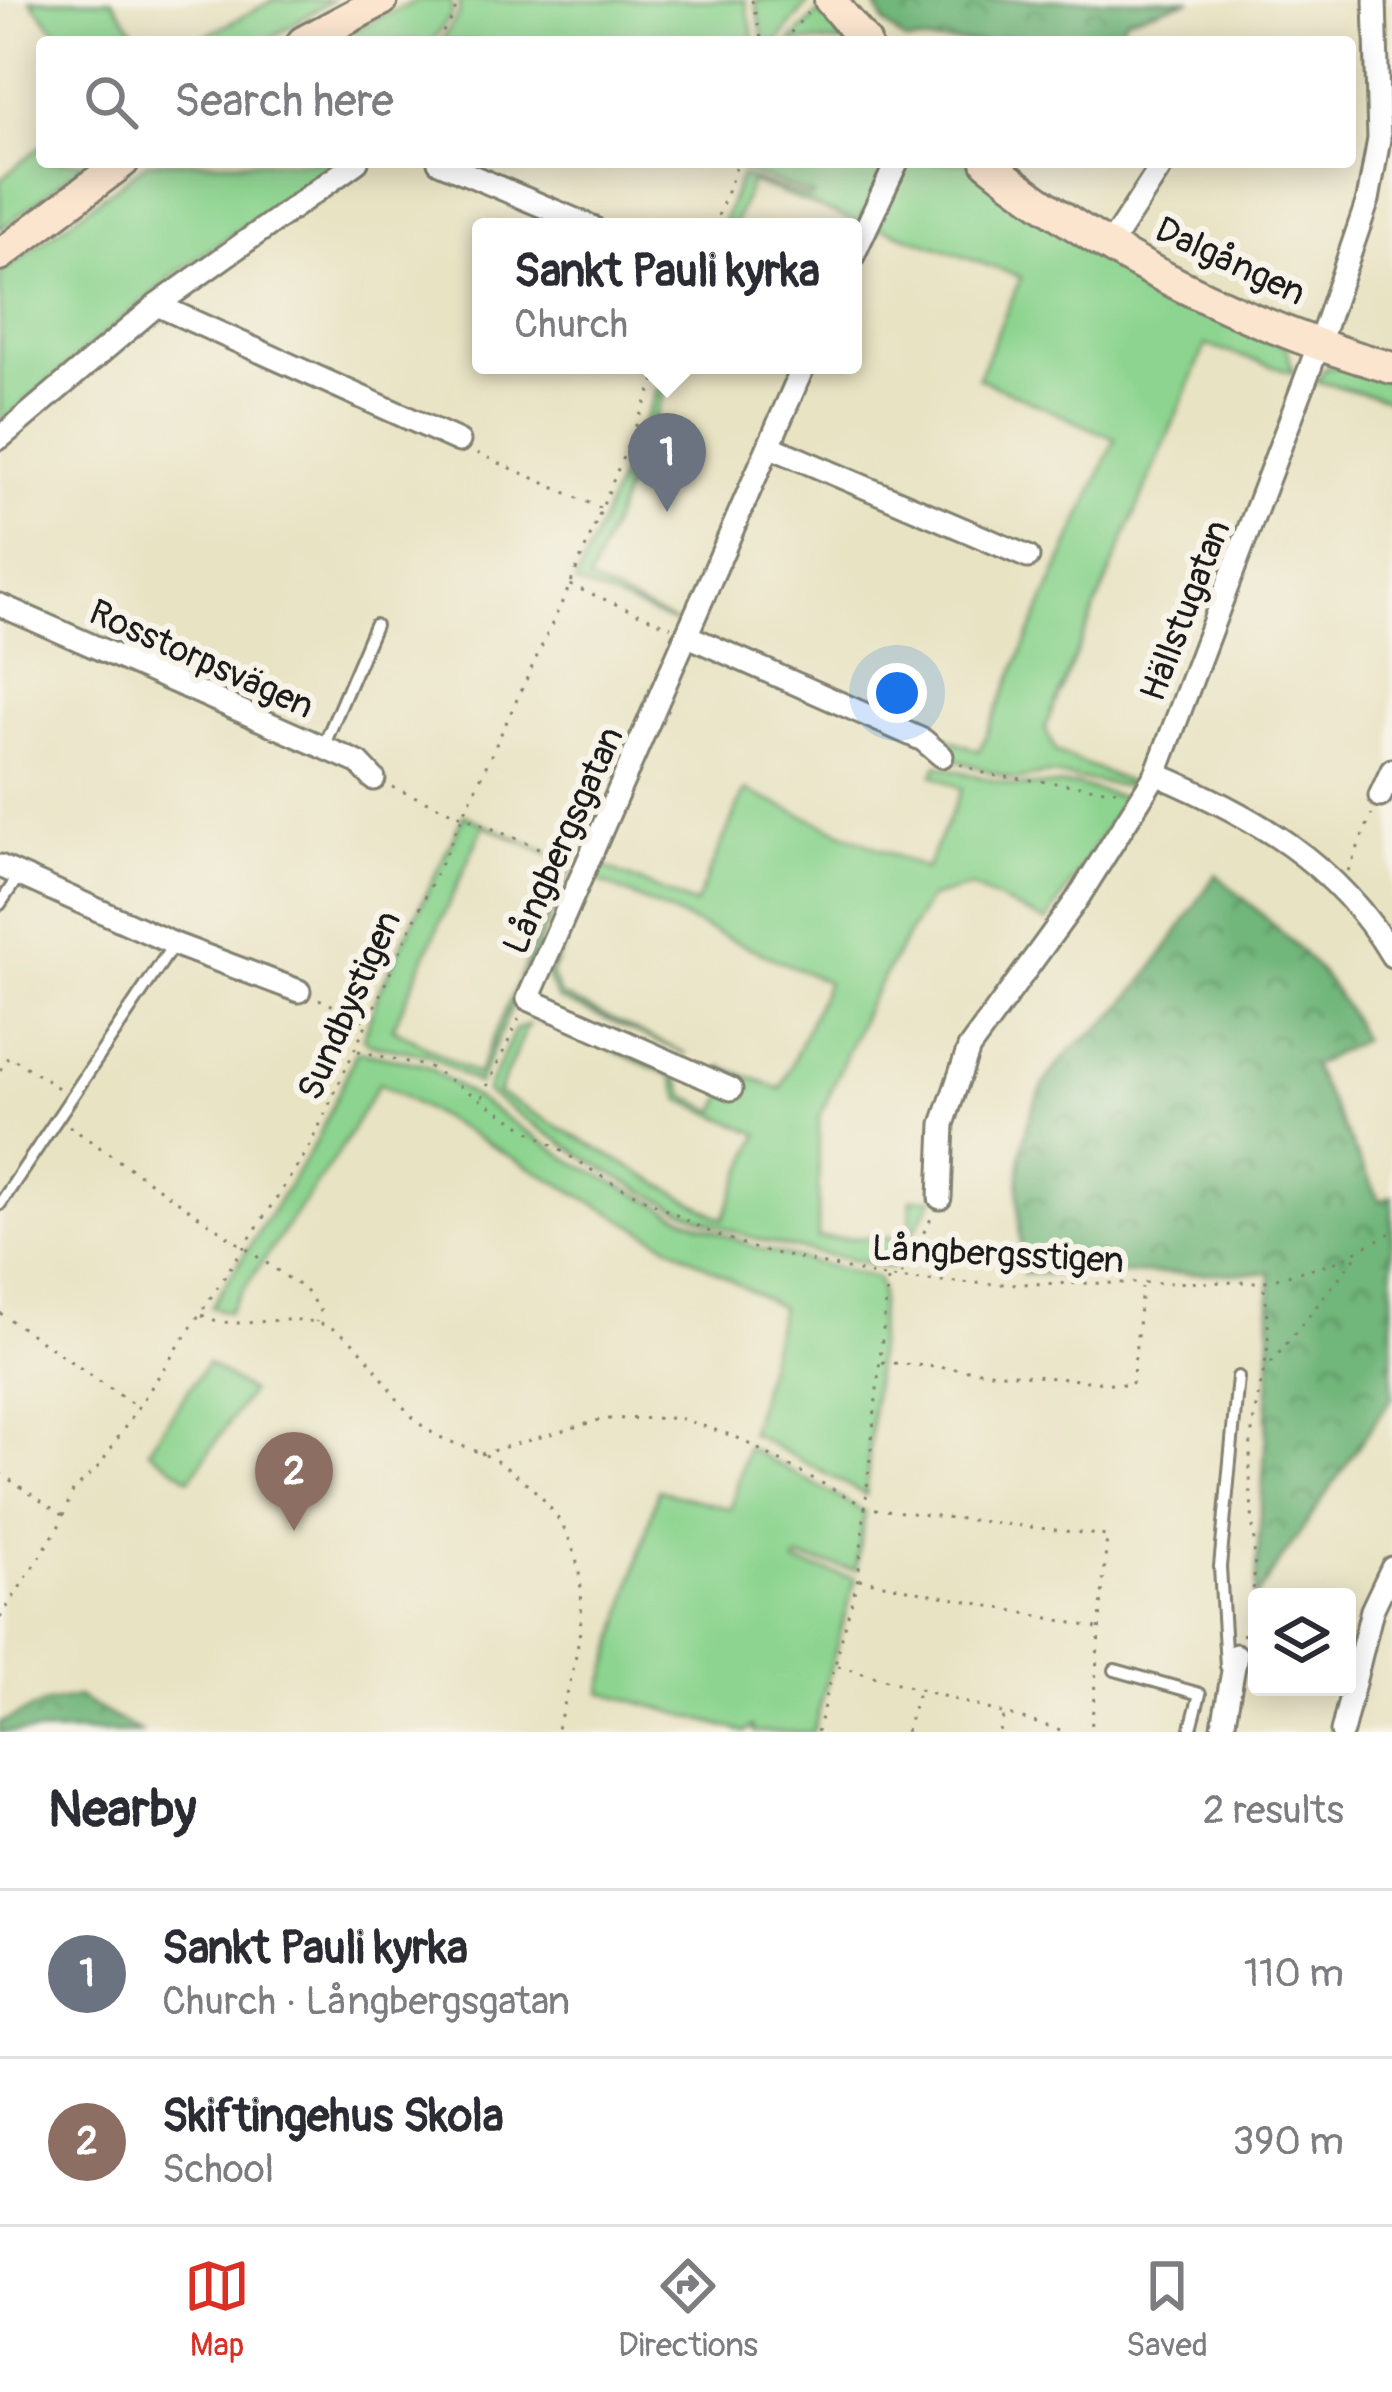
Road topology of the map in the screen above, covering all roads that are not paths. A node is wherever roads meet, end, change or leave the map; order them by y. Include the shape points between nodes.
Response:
1 (360, 0) edge
2 (382, 0) edge
3 (1375, 0) edge
4 (819, 6) edge
5 (309, 36) edge
6 (312, 36) edge
7 (858, 36) edge
8 (115, 168) edge
9 (349, 168) edge
10 (453, 168) edge
11 (894, 168) edge
12 (996, 168) edge
13 (1160, 168) edge
14 (571, 218) edge
15 (862, 237) edge
16 (1110, 245) junction
17 (0, 256) edge
18 (157, 305) junction
19 (1318, 344) junction
20 (1392, 368) edge
21 (800, 374) edge
22 (0, 438) edge
23 (459, 441) road end
24 (769, 446) junction
25 (1028, 556) dead end
26 (0, 605) edge
27 (376, 625) dead end
28 (688, 636) junction
29 (323, 747) junction
30 (942, 756) road end
31 (1392, 770) edge
32 (1156, 773) junction
33 (374, 778) road end
34 (1380, 796) road end
35 (10, 870) edge
36 (0, 904) edge
37 (174, 944) junction
38 (1392, 956) edge
39 (299, 991) road end
40 (731, 1089) dead end
41 (940, 1198) road end
42 (0, 1204) edge
43 (1238, 1377) dead end
44 (1392, 1568) edge
45 (1236, 1655) road end
46 (1115, 1670) dead end
47 (1230, 1693) junction
48 (1190, 1732) edge
49 (1222, 1732) edge
50 (1342, 1732) edge

1 - 5 street
2 - 6 street
3 - 19 street, Hällstugatan via 1379,139
4 - 7 street
8 - 17 street
9 - 18 street
10 - 14 street
11 - 15 street
12 - 16 street, Dalgången
13 - 16 street
16 - 19 street, Dalgången
18 - 22 street
18 - 23 street
19 - 20 street, Dalgången
19 - 32 street, Hällstugatan
21 - 24 street, Långbergsgatan
24 - 25 street
24 - 28 street, Långbergsgatan
26 - 29 street, Rosstorpsvägen
27 - 29 lane
28 - 30 street via 923,740
28 - 40 street, Långbergsgatan via 528,999
29 - 33 street, Rosstorpsvägen
31 - 34 street
32 - 38 street via 1245,812 1338,884
32 - 41 street, Hällstugatan via 1076,902 969,1048 943,1124
35 - 36 lane
35 - 37 street
37 - 39 street
37 - 42 lane
43 - 47 lane via 1220,1567
44 - 50 street via 1372,1610
45 - 47 street
46 - 48 lane via 1200,1694
47 - 49 street

